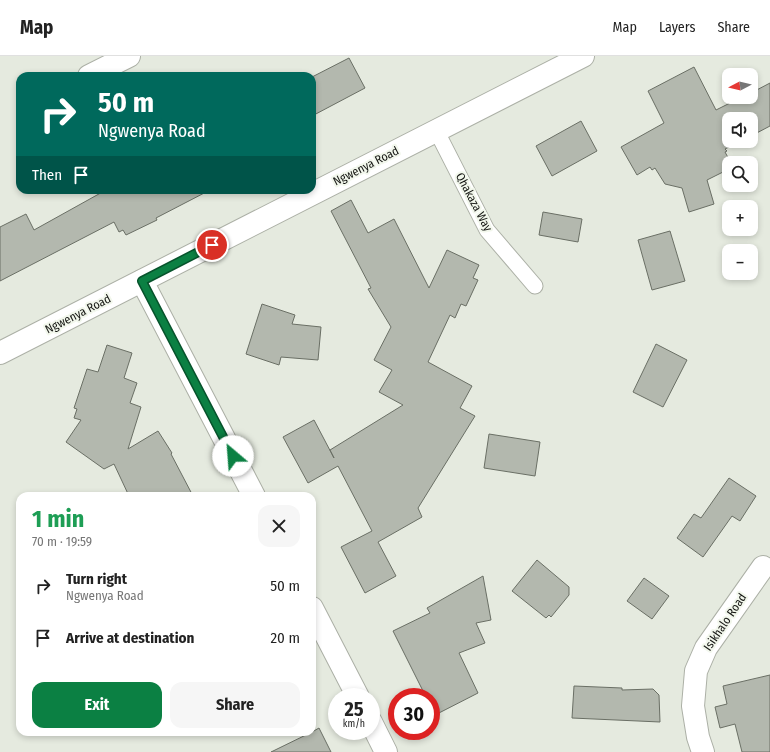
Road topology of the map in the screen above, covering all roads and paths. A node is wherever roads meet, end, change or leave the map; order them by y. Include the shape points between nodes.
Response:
1 (129, 56) edge
2 (583, 56) edge
3 (97, 72) edge
4 (436, 130) junction
5 (316, 192) edge
6 (311, 194) edge
7 (142, 281) junction
8 (535, 286) dead end
9 (0, 353) edge
10 (252, 492) edge
11 (763, 567) dead end
12 (316, 616) edge
13 (353, 688) edge
14 (380, 740) edge
15 (386, 752) edge
16 (703, 752) edge

1 - 3 street
2 - 4 street, Ngwenya Road
4 - 5 street, Ngwenya Road
4 - 8 lane, Qhakaza Way via 487,230
6 - 7 street, Ngwenya Road
7 - 9 street, Ngwenya Road
7 - 10 street
11 - 16 street, Isikhalo Road via 706,648 696,671 693,706
12 - 13 street
14 - 15 street

